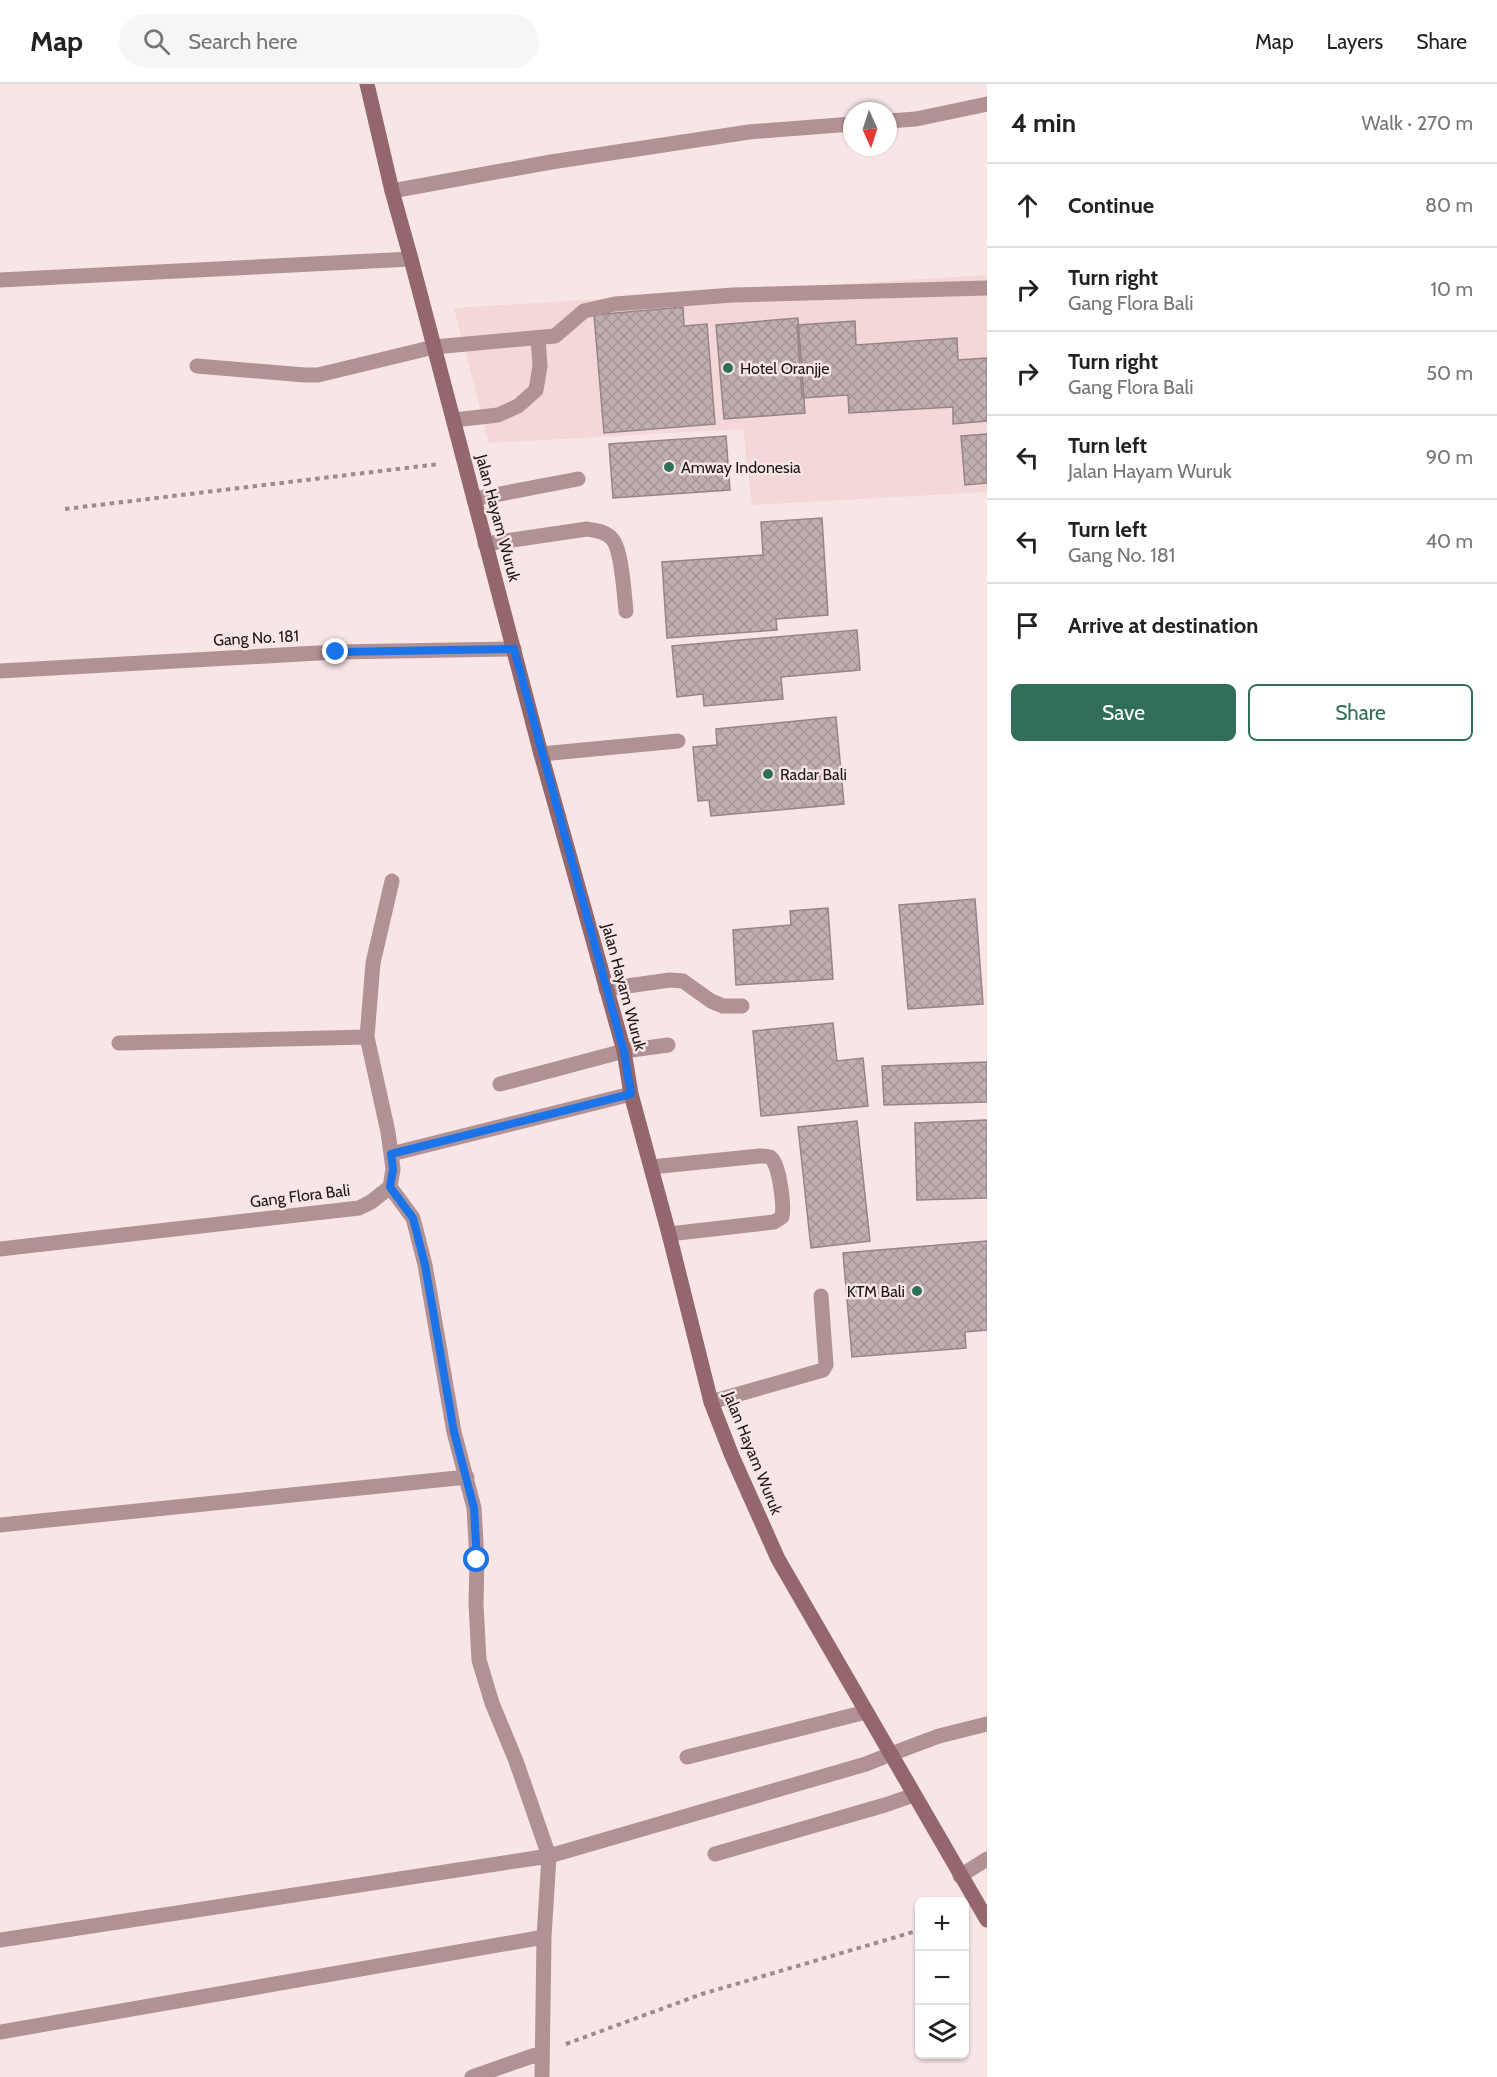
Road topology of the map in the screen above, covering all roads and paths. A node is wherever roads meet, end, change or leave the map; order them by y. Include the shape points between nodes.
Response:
1 (367, 84) edge
2 (987, 104) edge
3 (897, 120) edge
4 (843, 125) edge
5 (392, 191) junction
6 (411, 259) junction
7 (0, 280) edge
8 (987, 288) edge
9 (538, 339) junction
10 (434, 347) junction
11 (197, 366) dead end
12 (454, 420) junction
13 (428, 465) dead end
14 (578, 479) dead end
15 (474, 499) junction
16 (65, 508) dead end
17 (485, 544) junction
18 (626, 611) dead end
19 (514, 649) junction
20 (0, 671) edge
21 (678, 741) dead end
22 (541, 754) junction
23 (392, 881) dead end
24 (606, 989) junction
25 (742, 1006) dead end
26 (367, 1038) junction
27 (119, 1043) dead end
28 (668, 1045) dead end
29 (624, 1052) junction
30 (501, 1084) dead end
31 (631, 1094) junction
32 (391, 1154) junction
33 (651, 1167) junction
34 (390, 1187) junction
35 (669, 1234) junction
36 (0, 1249) edge
37 (821, 1296) dead end
38 (711, 1402) junction
39 (466, 1477) junction
40 (0, 1525) edge
41 (866, 1712) junction
42 (987, 1724) edge
43 (891, 1754) junction
44 (687, 1757) dead end
45 (914, 1795) junction
46 (715, 1854) dead end
47 (549, 1856) junction
48 (987, 1859) edge
49 (960, 1876) junction
50 (987, 1920) edge
51 (915, 1931) edge
52 (544, 1937) junction
53 (0, 1940) edge
54 (0, 2032) edge
55 (542, 2053) junction
56 (472, 2077) edge
57 (542, 2077) edge

1 - 5 main road, Jalan Hayam Wuruk
2 - 3 street
4 - 5 street via 749,132
5 - 6 main road, Jalan Hayam Wuruk
6 - 7 street
6 - 10 main road, Jalan Hayam Wuruk
8 - 9 street via 734,295 615,304 584,311 555,336
9 - 10 street
9 - 12 street via 540,366 536,390 518,406 498,415
10 - 11 street via 318,375
10 - 12 main road, Jalan Hayam Wuruk
12 - 15 main road, Jalan Hayam Wuruk
13 - 16 path
14 - 15 street
15 - 17 main road, Jalan Hayam Wuruk
17 - 18 street via 602,531 612,538 618,550
17 - 19 main road, Jalan Hayam Wuruk
19 - 20 street, Gang No. 181 via 336,652
19 - 22 main road, Jalan Hayam Wuruk
21 - 22 street
22 - 24 main road, Jalan Hayam Wuruk
23 - 26 street via 373,963
24 - 25 street via 683,981 711,1001 723,1006
24 - 29 main road, Jalan Hayam Wuruk
26 - 27 street
26 - 32 street
28 - 29 street
29 - 30 street
29 - 31 main road, Jalan Hayam Wuruk
31 - 32 street
31 - 33 main road, Jalan Hayam Wuruk
32 - 34 street
33 - 35 main road, Jalan Hayam Wuruk
33 - 35 street via 760,1156 769,1157 776,1166 782,1217 774,1222
34 - 36 street, Gang Flora Bali via 359,1208
34 - 39 street via 413,1218
35 - 38 main road, Jalan Hayam Wuruk
37 - 38 street via 826,1365 823,1370
38 - 41 main road, Jalan Hayam Wuruk via 778,1559
39 - 40 street
39 - 47 street via 474,1508 479,1660
41 - 43 main road, Jalan Hayam Wuruk
41 - 44 street
42 - 43 street
43 - 45 main road, Jalan Hayam Wuruk
43 - 47 street
45 - 46 street
45 - 49 main road, Jalan Hayam Wuruk
47 - 52 street
47 - 53 street
48 - 49 street
49 - 50 main road, Jalan Hayam Wuruk
51 - 55 path via 702,1994
52 - 54 street
52 - 55 street
55 - 56 street
55 - 57 street

